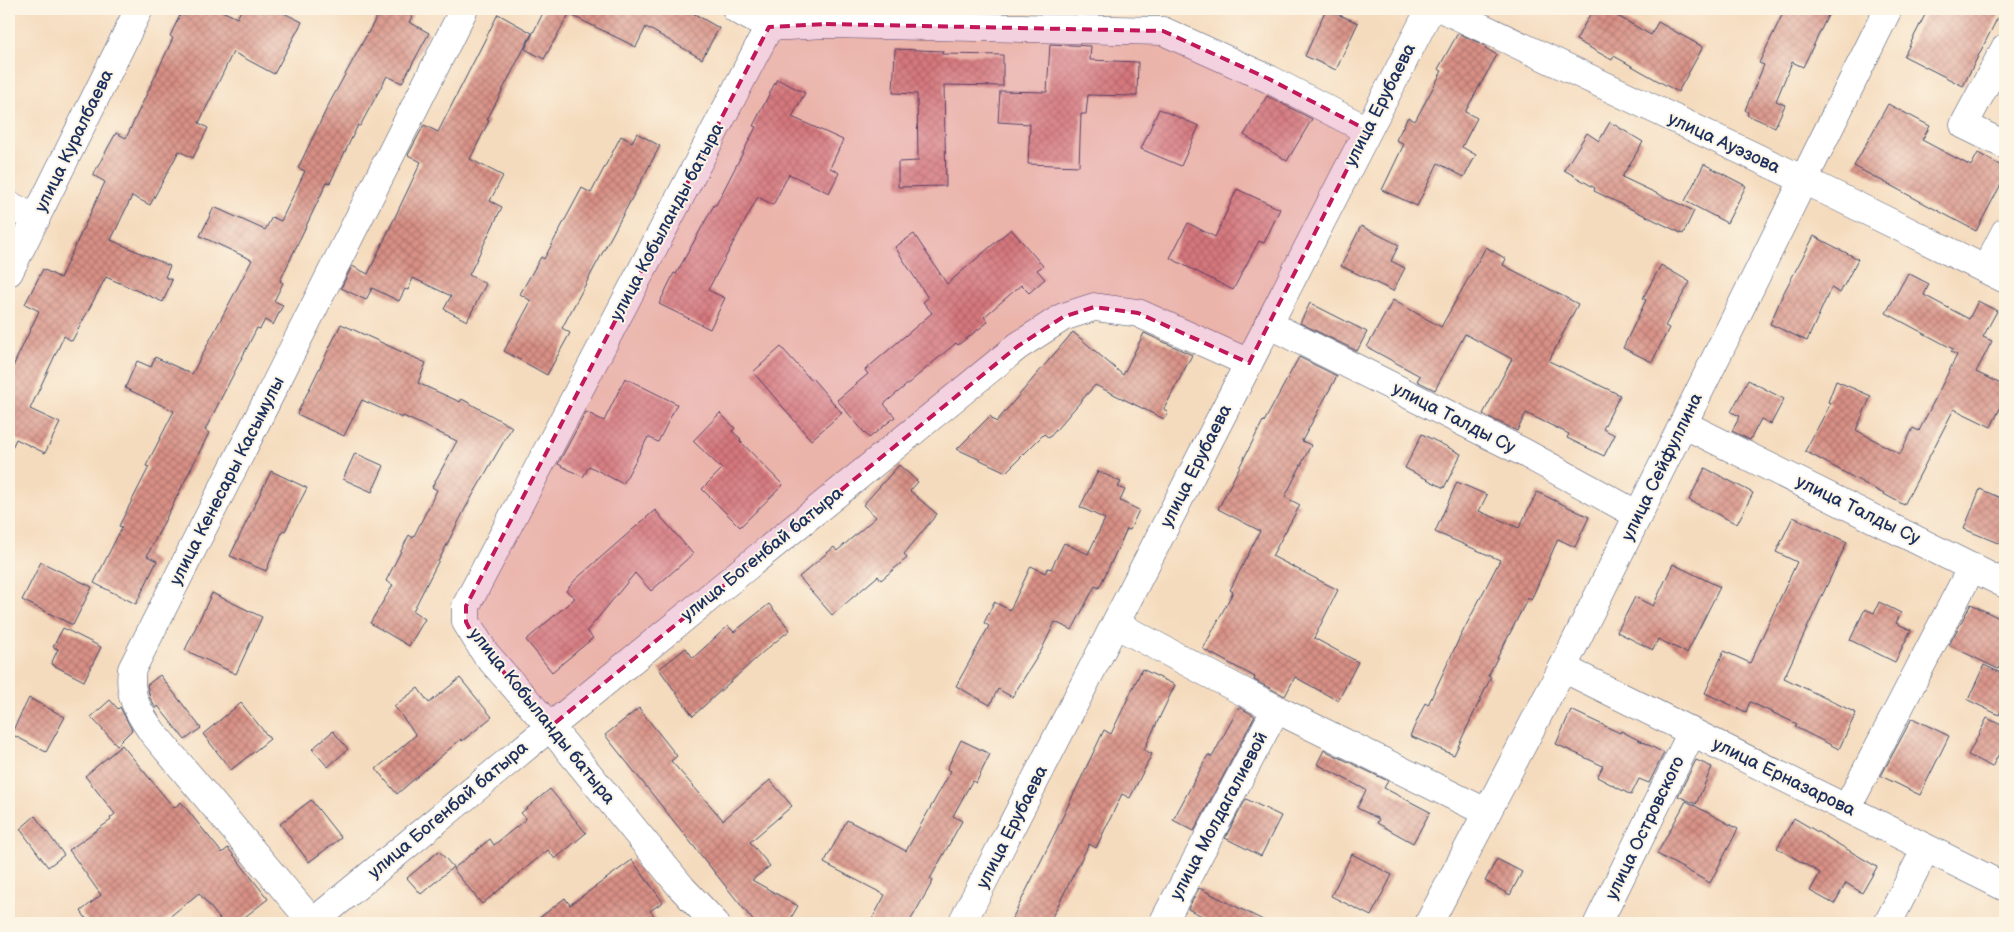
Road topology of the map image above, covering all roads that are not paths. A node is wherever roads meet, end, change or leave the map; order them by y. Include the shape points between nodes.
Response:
1 (139, 9) edge
2 (464, 9) edge
3 (736, 9) edge
4 (1430, 9) edge
5 (1443, 9) edge
6 (1888, 9) edge
7 (769, 27) junction
8 (2005, 48) edge
9 (1367, 130) junction
10 (2005, 145) edge
11 (1804, 180) junction
12 (9, 205) edge
13 (36, 219) junction
14 (2005, 232) edge
15 (9, 272) edge
16 (1996, 274) edge
17 (1268, 324) junction
18 (1249, 363) junction
19 (1683, 424) junction
20 (1638, 515) junction
21 (1972, 567) junction
22 (2005, 584) edge
23 (1115, 624) junction
24 (1562, 669) junction
25 (1276, 709) junction
26 (550, 726) junction
27 (1692, 732) junction
28 (1847, 808) junction
29 (1486, 812) junction
30 (1926, 848) junction
31 (2005, 887) edge
32 (312, 923) edge
33 (715, 923) edge
34 (962, 923) edge
35 (1162, 923) edge
36 (1430, 923) edge
37 (1598, 923) edge
38 (1888, 923) edge

1 - 13 street, улица Куралбаева
2 - 32 street, улица Кенесары Касымулы via 132,669 131,692 153,733
3 - 7 street
4 - 9 street, улица Ерубаева
5 - 11 street, улица Ауэзова
6 - 11 street, улица Сейфуллина
7 - 9 street via 826,24 1164,31 1269,78
7 - 26 street, улица Кобыланды батыра via 466,606 466,622 474,637
8 - 10 street via 1964,125
9 - 17 street, улица Ерубаева
11 - 16 street, улица Ауэзова
11 - 19 street, улица Сейфуллина
12 - 13 street
13 - 15 street, улица Куралбаева
14 - 16 street
17 - 18 street, улица Ерубаева
17 - 20 street, улица Талды Су via 1523,452
18 - 23 street, улица Ерубаева
18 - 26 street, улица Богенбай батыра via 1138,314 1094,307 1063,317 1018,346
19 - 20 street, улица Сейфуллина
19 - 21 street, улица Талды Су
20 - 24 street, улица Сейфуллина
21 - 22 street, улица Талды Су
21 - 28 street
23 - 25 street
23 - 34 street, улица Ерубаева
24 - 27 street, улица Ерназарова
24 - 29 street, улица Сейфуллина
25 - 29 street
25 - 35 street, улица Молдагалиевой
26 - 32 street, улица Богенбай батыра
26 - 33 street, улица Кобыланды батыра via 682,888
27 - 28 street, улица Ерназарова
27 - 37 street, улица Островского
28 - 30 street, улица Ерназарова
29 - 36 street, улица Сейфуллина
30 - 31 street, улица Ерназарова
30 - 38 street

